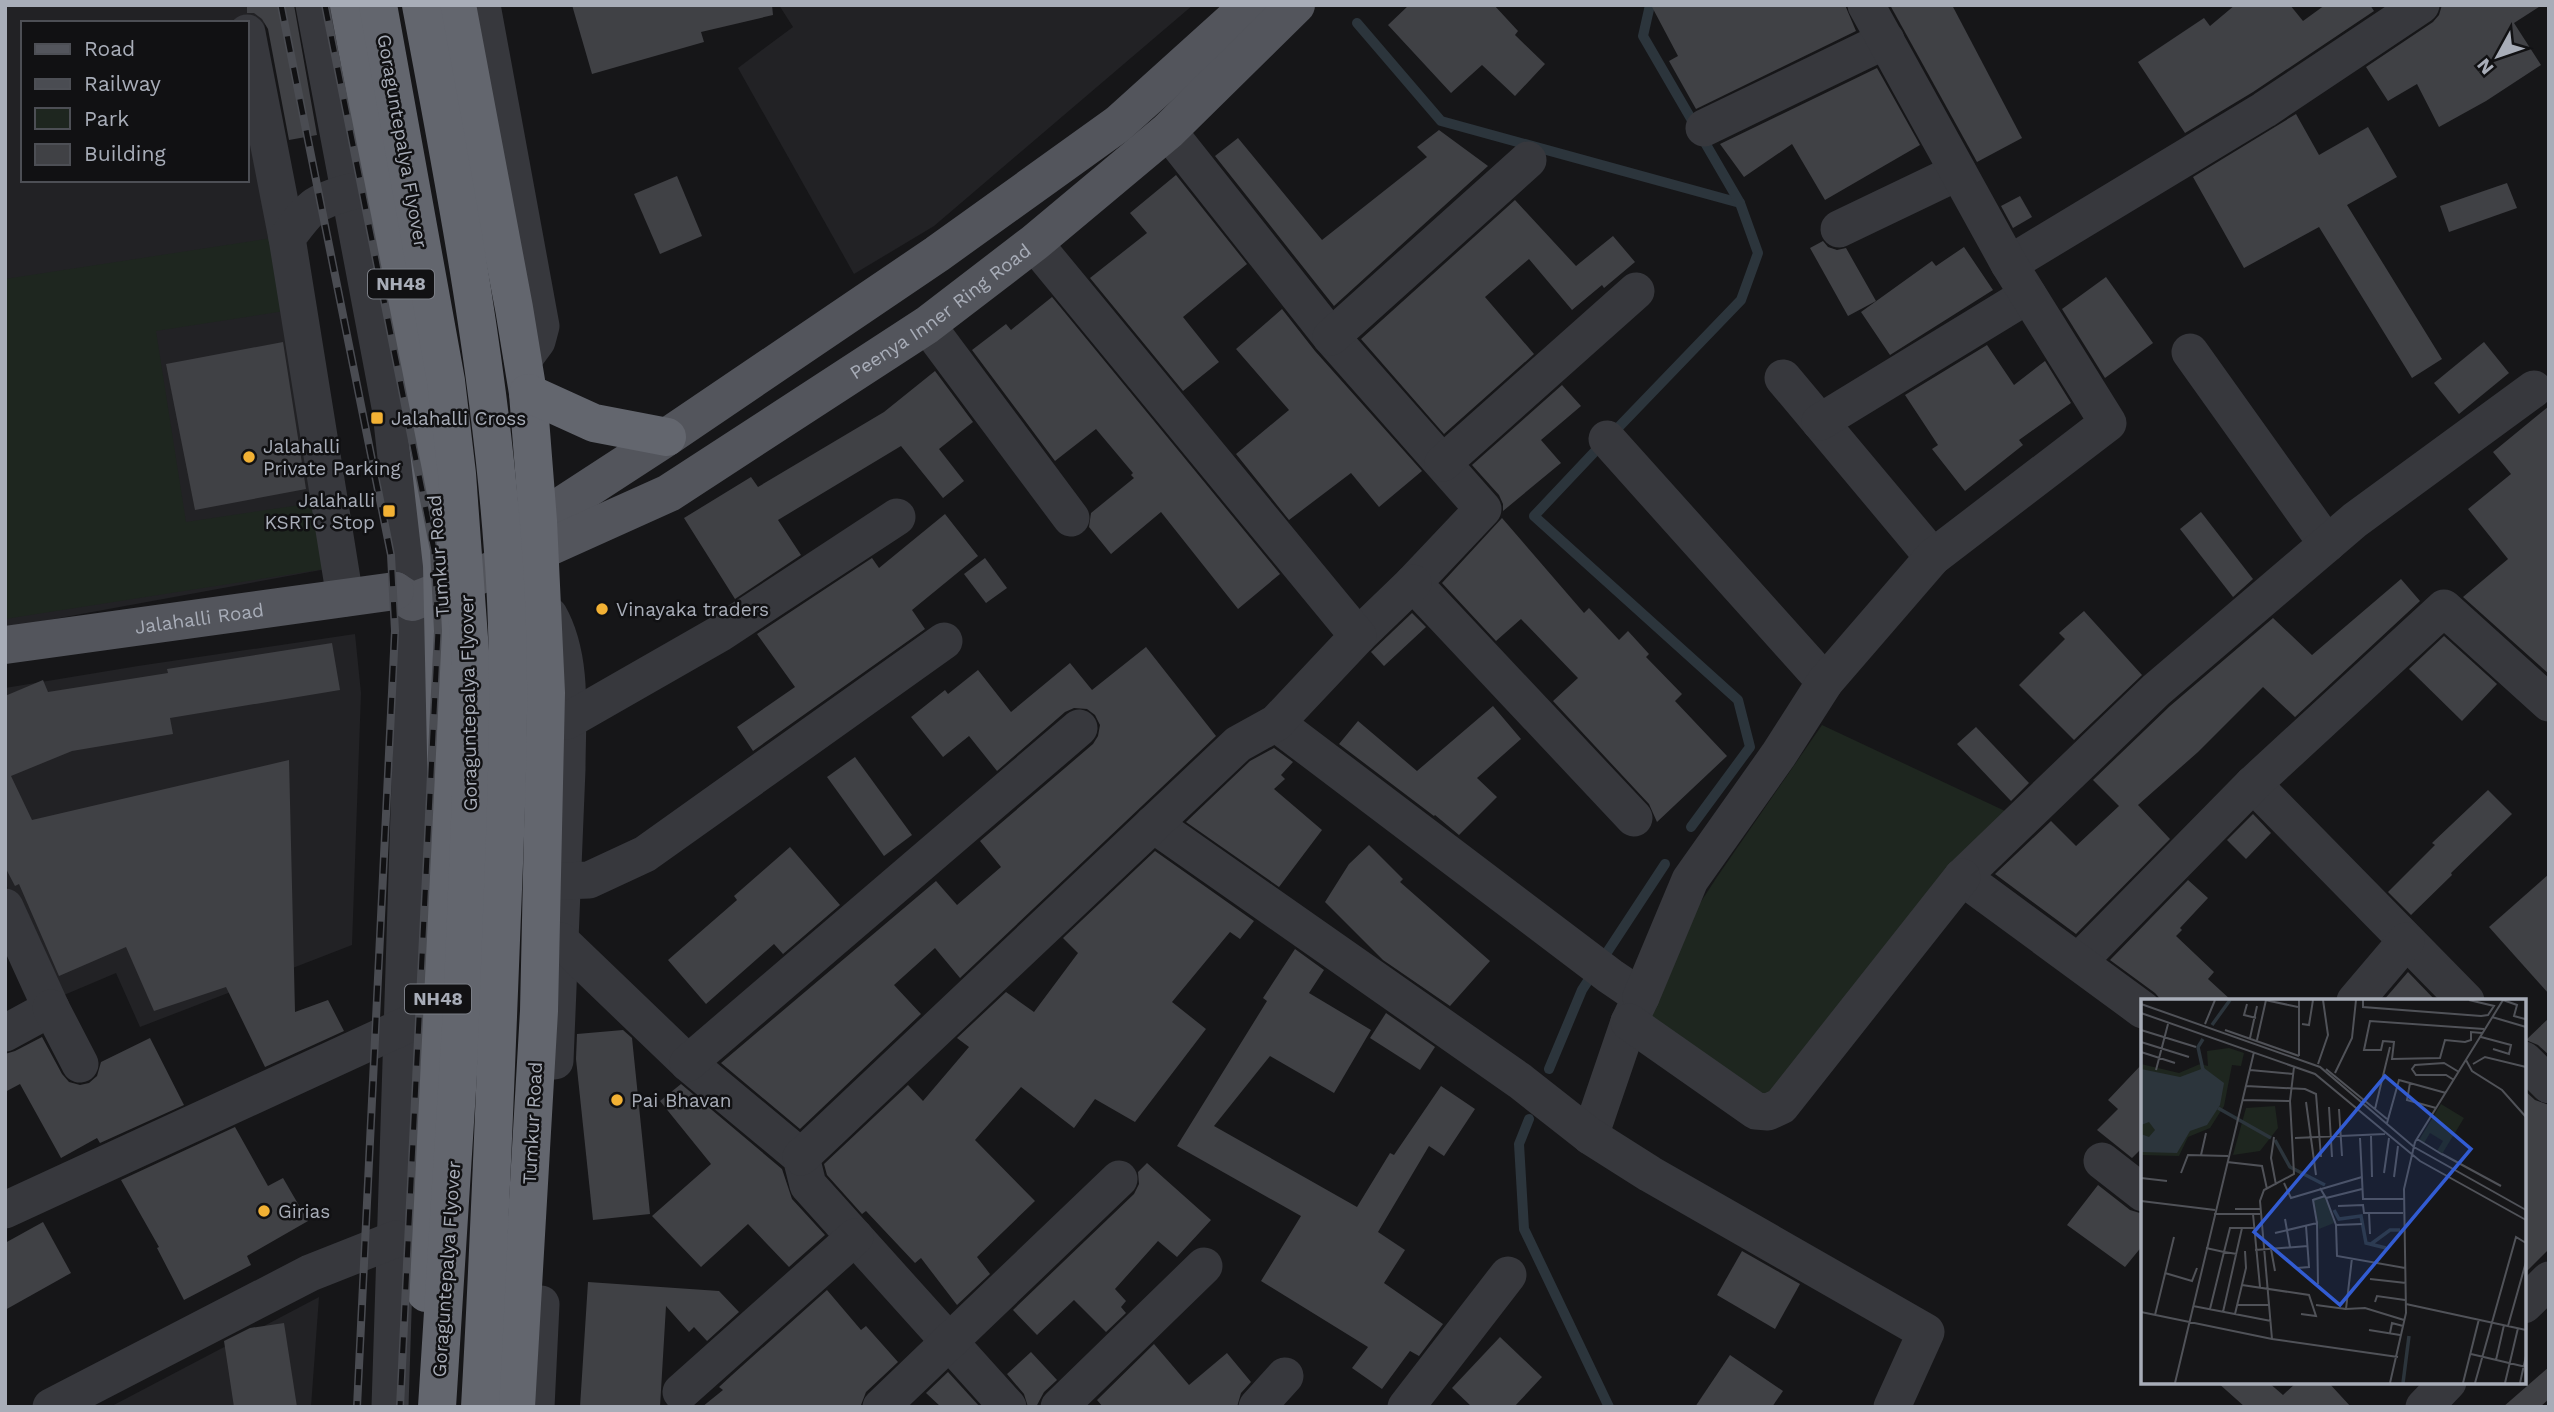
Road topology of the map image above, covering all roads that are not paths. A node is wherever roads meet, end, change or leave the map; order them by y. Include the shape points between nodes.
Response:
1 (314, 5) edge
2 (349, 5) edge
3 (378, 5) edge
4 (421, 5) edge
5 (457, 5) edge
6 (482, 5) edge
7 (1250, 5) edge
8 (1296, 5) edge
9 (1866, 5) edge
10 (2421, 5) edge
11 (248, 38) edge
12 (1886, 40) junction
13 (1704, 128) dead end
14 (1168, 131) junction
15 (1528, 160) dead end
16 (1958, 172) junction
17 (350, 192) junction
18 (1839, 229) dead end
19 (287, 238) junction
20 (1034, 243) junction
21 (2009, 264) junction
22 (1636, 291) dead end
23 (2028, 295) junction
24 (927, 325) junction
25 (1331, 337) junction
26 (2190, 352) dead end
27 (525, 376) junction
28 (1783, 378) dead end
29 (2534, 389) dead end
30 (1820, 422) junction
31 (667, 437) junction
32 (1607, 439) dead end
33 (1443, 463) junction
34 (897, 517) dead end
35 (1071, 517) dead end
36 (538, 536) junction
37 (2327, 544) junction
38 (1933, 557) junction
39 (1413, 583) junction
40 (420, 585) junction
41 (345, 598) junction
42 (541, 602) junction
43 (1358, 636) junction
44 (944, 641) dead end
45 (5, 645) edge
46 (1825, 682) junction
47 (2549, 703) edge
48 (567, 721) junction
49 (1276, 723) junction
50 (1079, 727) dead end
51 (2253, 784) junction
52 (1634, 818) dead end
53 (1153, 824) junction
54 (1962, 877) junction
55 (563, 881) junction
56 (5, 907) edge
57 (2406, 941) junction
58 (561, 942) junction
59 (2078, 961) junction
60 (2357, 999) edge
61 (2464, 999) edge
62 (51, 1008) junction
63 (2141, 1008) edge
64 (438, 1009) junction
65 (1635, 1009) junction
66 (402, 1028) junction
67 (5, 1033) edge
68 (688, 1062) junction
69 (2526, 1062) edge
70 (80, 1065) dead end
71 (2549, 1084) edge
72 (1590, 1136) junction
73 (801, 1157) junction
74 (2102, 1161) dead end
75 (1119, 1179) dead end
76 (2141, 1191) edge
77 (5, 1210) edge
78 (855, 1237) junction
79 (396, 1239) junction
80 (1204, 1266) dead end
81 (1508, 1275) dead end
82 (2549, 1280) edge
83 (2526, 1303) edge
84 (949, 1340) junction
85 (1285, 1376) dead end
86 (2446, 1384) edge
87 (681, 1392) dead end
88 (51, 1407) edge
89 (390, 1407) edge
90 (421, 1407) edge
91 (437, 1407) edge
92 (480, 1407) edge
93 (516, 1407) edge
94 (536, 1407) edge
95 (881, 1407) edge
96 (1009, 1407) edge
97 (1059, 1407) edge
98 (1257, 1407) edge
99 (1406, 1407) edge
100 (1892, 1407) edge
101 (2424, 1407) edge

1 - 17 street
2 - 40 highway, Tumkur Road / NH48 via 423,400
3 - 91 highway, Goraguntepalya Flyover, bridge via 446,381 471,665 463,984
4 - 92 highway, Goraguntepalya Flyover, bridge via 486,378 508,635 509,741
5 - 27 highway, Tumkur Road
6 - 27 street via 541,326
7 - 31 main road via 1118,124 937,254
8 - 14 main road, Peenya Inner Ring Road
9 - 12 street
10 - 21 street via 2264,110
11 - 19 street
12 - 13 street
12 - 16 street
14 - 20 main road, Peenya Inner Ring Road
14 - 25 street
15 - 25 street
16 - 18 street
16 - 21 street
17 - 19 street via 320,200
17 - 40 street
19 - 41 street
20 - 24 main road, Peenya Inner Ring Road
20 - 43 street
21 - 23 street
22 - 33 street
23 - 30 street
23 - 38 street via 2108,423
24 - 35 street
24 - 36 main road, Peenya Inner Ring Road via 669,493
25 - 33 street
26 - 37 street
27 - 31 highway via 594,423
27 - 36 highway, Tumkur Road
28 - 30 street
29 - 37 street
30 - 38 street
31 - 36 main road
32 - 46 street
33 - 39 street via 1483,509
34 - 48 street via 753,613
36 - 40 main road, Jalahalli Road
36 - 42 highway, Tumkur Road
37 - 54 street via 2156,691
38 - 46 street
39 - 43 street
39 - 52 street
40 - 41 main road, Jalahalli Road
40 - 64 highway, Tumkur Road / NH48 via 447,800
40 - 66 street
41 - 45 main road, Jalahalli Road
42 - 48 street via 562,649
42 - 93 highway, Tumkur Road via 546,693 540,986
43 - 49 street
44 - 55 street via 645,854 589,880
46 - 65 street via 1690,880
47 - 51 street via 2444,608
48 - 55 street
49 - 53 street via 1238,744
49 - 65 street via 1598,966
50 - 68 street
51 - 57 street
51 - 59 street
53 - 72 street via 1520,1081
53 - 73 street
54 - 59 street
54 - 65 street via 1781,1106 1768,1112 1756,1111
55 - 58 street
56 - 62 street
57 - 60 street
57 - 61 street
58 - 68 street
58 - 94 street
59 - 63 street
62 - 67 street
62 - 70 street
64 - 66 street
64 - 90 highway, Tumkur Road / NH48
65 - 72 street
66 - 77 street
66 - 79 street
68 - 73 street
69 - 71 street
72 - 100 street via 1926,1332
73 - 78 street via 808,1185
74 - 76 street
75 - 84 street
78 - 84 street
78 - 87 street
79 - 88 street via 310,1273
79 - 89 street
80 - 97 street
81 - 99 street
82 - 83 street
84 - 95 street
84 - 96 street
85 - 98 street
86 - 101 street

